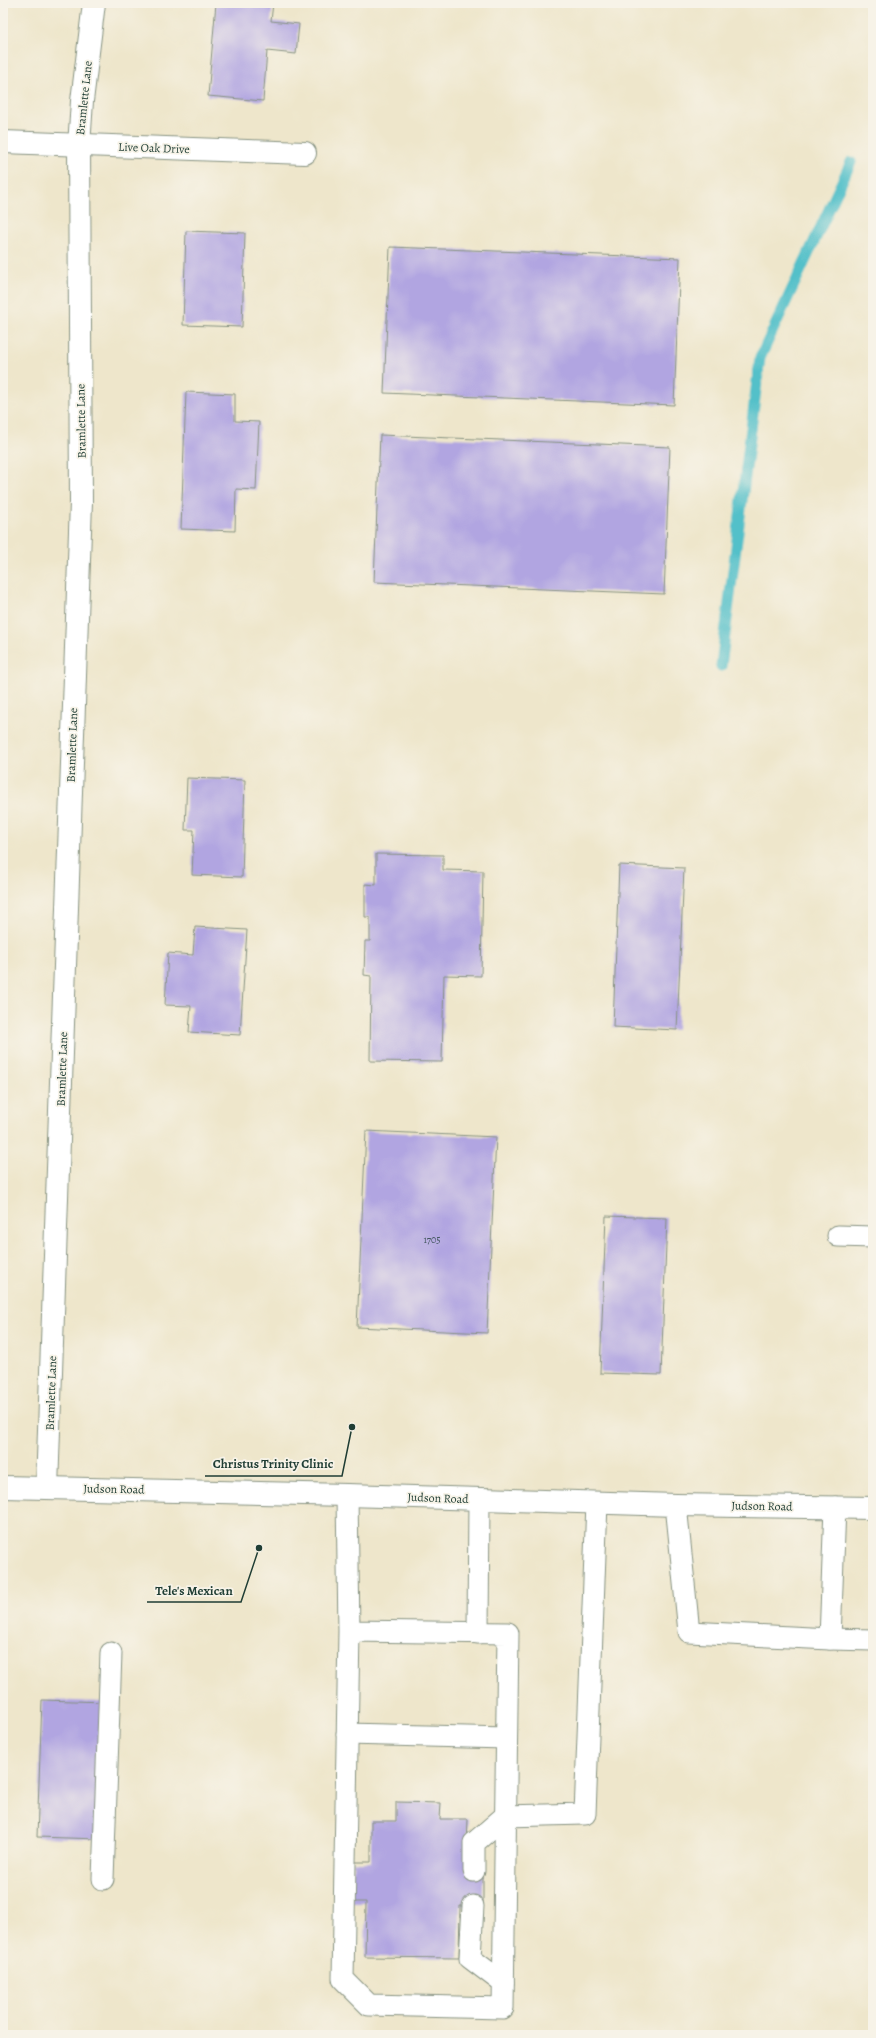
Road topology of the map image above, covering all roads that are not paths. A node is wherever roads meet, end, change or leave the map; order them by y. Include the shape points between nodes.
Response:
1 (94, 3) edge
2 (3, 142) edge
3 (79, 146) junction
4 (305, 153) dead end
5 (838, 1236) dead end
6 (873, 1237) edge
7 (3, 1487) edge
8 (48, 1488) junction
9 (347, 1495) junction
10 (479, 1499) junction
11 (597, 1503) junction
12 (676, 1505) junction
13 (835, 1507) junction
14 (873, 1508) edge
15 (348, 1631) junction
16 (478, 1633) junction
17 (830, 1639) junction
18 (873, 1640) edge
19 (111, 1652) dead end
20 (347, 1734) junction
21 (506, 1738) junction
22 (506, 1816) junction
23 (474, 1871) dead end
24 (103, 1879) dead end
25 (473, 1906) dead end
26 (503, 1984) junction

1 - 3 street, Bramlette Lane
2 - 3 street, Live Oak Drive
3 - 4 street, Live Oak Drive
3 - 8 street, Bramlette Lane via 80,541
5 - 6 lane
7 - 8 street, Judson Road
8 - 9 street, Judson Road
9 - 10 street, Judson Road
9 - 15 lane
10 - 11 street, Judson Road
10 - 16 lane
11 - 12 street, Judson Road
11 - 22 lane via 585,1814
12 - 13 street, Judson Road
12 - 17 lane via 689,1632
13 - 14 street, Judson Road
13 - 17 lane
15 - 16 lane
15 - 20 lane
16 - 21 lane via 508,1633
17 - 18 lane
19 - 24 lane
20 - 21 lane
20 - 26 lane via 343,1979 369,2005 503,2008
21 - 22 lane
22 - 23 lane via 474,1843
22 - 26 lane
25 - 26 lane via 470,1958

